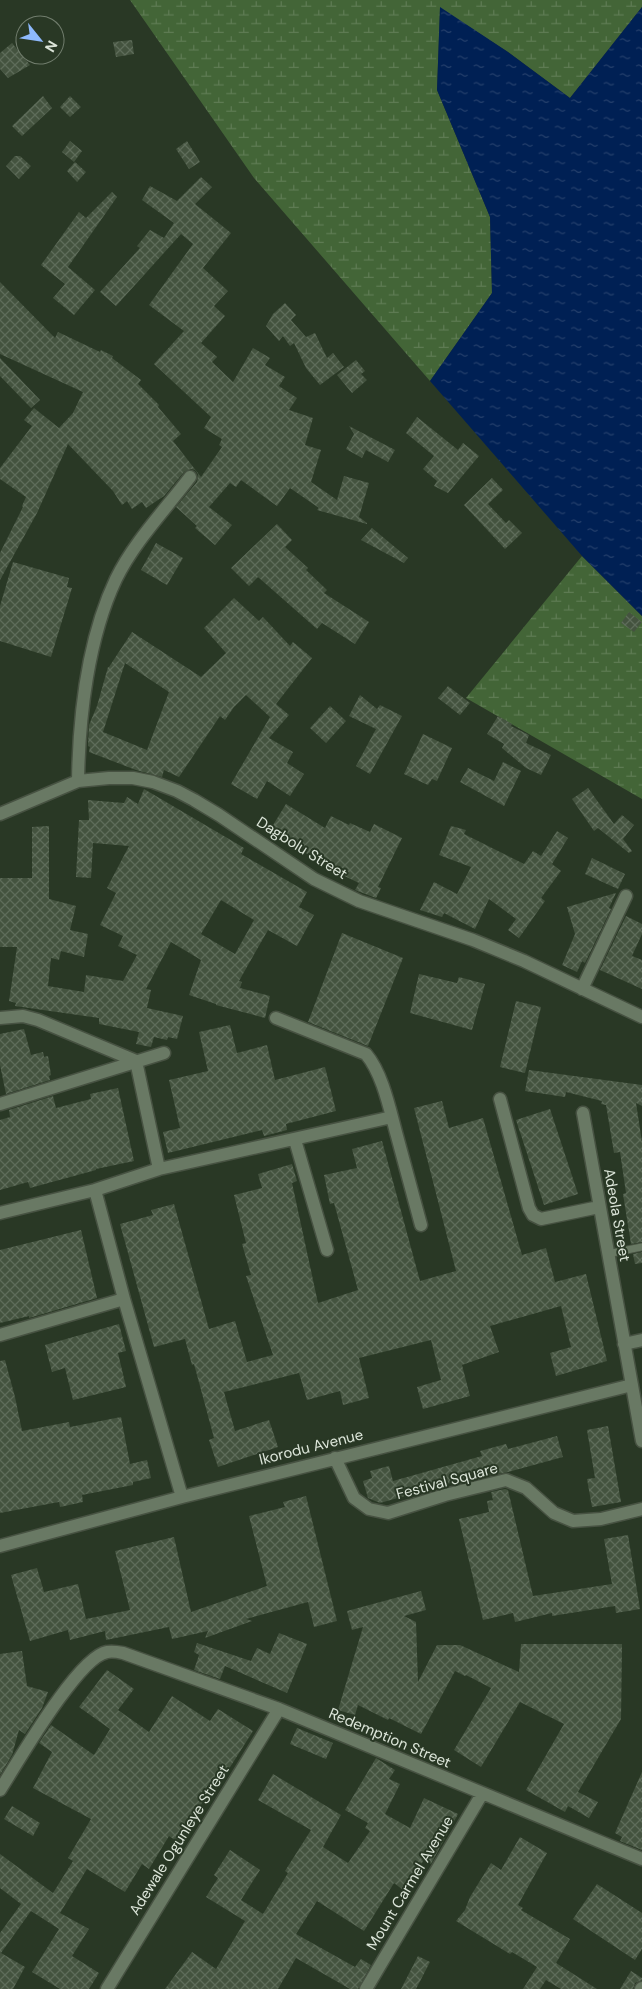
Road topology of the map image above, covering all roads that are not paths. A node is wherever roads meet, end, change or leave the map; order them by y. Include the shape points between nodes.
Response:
1 (190, 477) dead end
2 (78, 781) junction
3 (0, 814) edge
4 (626, 896) dead end
5 (582, 989) junction
6 (642, 1017) edge
7 (0, 1018) edge
8 (276, 1018) dead end
9 (164, 1053) dead end
10 (136, 1061) junction
11 (500, 1099) dead end
12 (0, 1104) edge
13 (583, 1113) dead end
14 (392, 1117) junction
15 (295, 1140) junction
16 (159, 1169) junction
17 (95, 1190) junction
18 (599, 1207) junction
19 (0, 1214) edge
20 (421, 1225) dead end
21 (642, 1247) edge
22 (327, 1250) dead end
23 (607, 1254) junction
24 (124, 1299) junction
25 (0, 1335) edge
26 (642, 1340) edge
27 (624, 1344) junction
28 (632, 1385) junction
29 (642, 1441) edge
30 (335, 1458) junction
31 (182, 1496) junction
32 (642, 1508) edge
33 (0, 1546) edge
34 (279, 1709) junction
35 (0, 1790) edge
36 (482, 1794) junction
37 (642, 1859) edge
38 (107, 1989) edge
39 (366, 1989) edge

1 - 2 street via 116,579 95,642 81,713
2 - 3 street, Dagbolu Street
2 - 5 street, Dagbolu Street via 133,778 177,791 219,814 314,879 359,901 473,940
4 - 5 street
5 - 6 street, Dagbolu Street
7 - 10 street via 23,1016 38,1020
8 - 14 street via 366,1054 376,1069
9 - 10 street
10 - 12 street
10 - 16 street
11 - 18 street via 529,1208 534,1215 541,1219
13 - 18 street, Adeola Street
14 - 15 street
14 - 20 street
15 - 16 street
15 - 22 street
16 - 17 street
17 - 19 street
17 - 24 street
18 - 23 street, Adeola Street
21 - 23 lane
23 - 27 street, Adeola Street
24 - 25 street
24 - 31 street
26 - 27 street
27 - 28 street, Adeola Street
28 - 29 street, Adeola Street
28 - 30 street, Ikorodu Avenue
30 - 31 street, Ikorodu Avenue
30 - 32 street, Festival Square via 354,1498 369,1509 388,1513 506,1480 526,1488 554,1513 573,1521 601,1519
31 - 33 street, Ikorodu Avenue
34 - 35 street, Redemption Street via 123,1653 107,1652 92,1660 71,1682
34 - 36 street, Redemption Street
34 - 38 street, Adewale Ogunleye Street
36 - 37 street, Redemption Street
36 - 39 street, Mount Carmel Avenue

